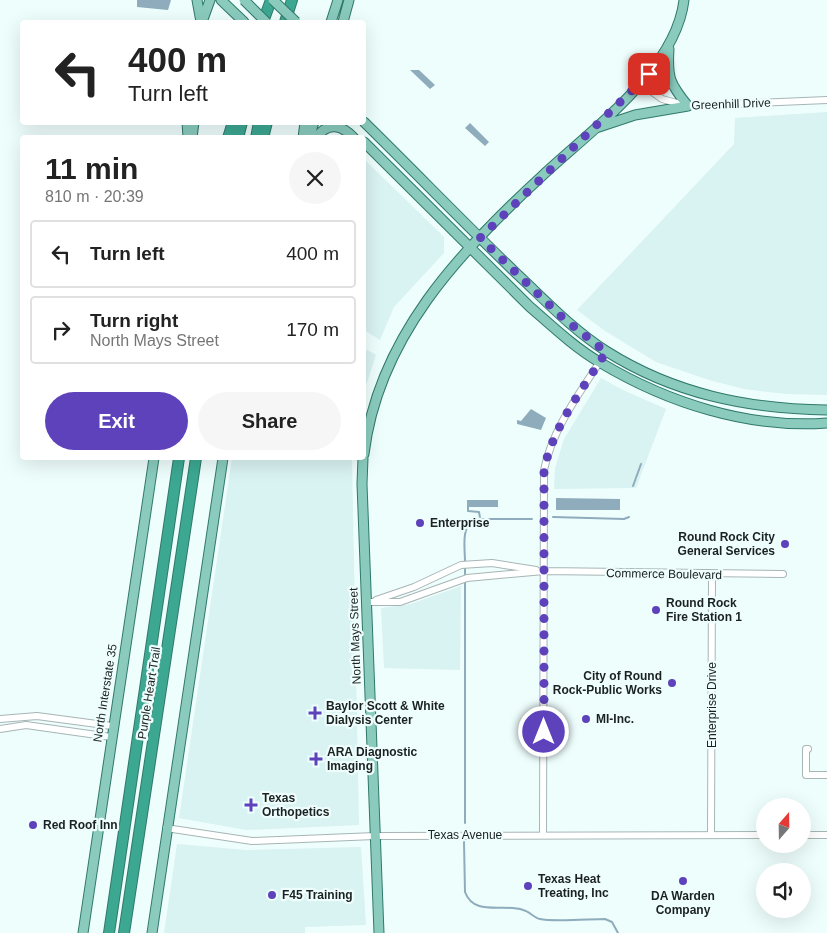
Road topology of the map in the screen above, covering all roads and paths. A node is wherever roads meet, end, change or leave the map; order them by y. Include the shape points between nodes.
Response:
1 (197, 0) edge
2 (210, 0) edge
3 (221, 0) edge
4 (244, 0) edge
5 (272, 0) edge
6 (292, 0) edge
7 (338, 0) edge
8 (349, 0) edge
9 (684, 0) edge
10 (202, 20) edge
11 (203, 20) edge
12 (241, 20) edge
13 (263, 20) edge
14 (266, 20) edge
15 (286, 20) edge
16 (294, 20) edge
17 (332, 20) edge
18 (344, 20) edge
19 (669, 46) junction
20 (640, 83) junction
21 (827, 100) edge
22 (688, 106) junction
23 (366, 124) edge
24 (347, 125) edge
25 (593, 129) junction
26 (319, 135) edge
27 (351, 135) edge
28 (356, 135) edge
29 (366, 146) edge
30 (480, 238) junction
31 (470, 248) junction
32 (606, 352) junction
33 (600, 362) junction
34 (827, 410) edge
35 (827, 422) edge
36 (366, 444) edge
37 (154, 460) edge
38 (179, 460) edge
39 (196, 460) edge
40 (223, 460) edge
41 (364, 460) edge
42 (544, 571) junction
43 (783, 574) dead end
44 (712, 575) junction
45 (367, 602) junction
46 (0, 720) edge
47 (68, 720) junction
48 (112, 726) junction
49 (0, 729) edge
50 (67, 731) junction
51 (111, 737) junction
52 (808, 749) dead end
53 (827, 775) edge
54 (166, 828) junction
55 (543, 835) junction
56 (711, 835) junction
57 (756, 835) edge
58 (811, 835) edge
59 (827, 835) edge
60 (375, 836) junction
61 (83, 933) edge
62 (109, 933) edge
63 (124, 933) edge
64 (152, 933) edge
65 (379, 933) edge

1 - 10 main road
2 - 11 main road
3 - 12 main road
4 - 13 main road, bridge
5 - 14 highway
5 - 16 main road, bridge
6 - 15 highway
7 - 17 main road
8 - 18 main road
9 - 19 main road, North Mays Street
19 - 20 main road, North Mays Street
19 - 22 main road via 668,67 672,86
20 - 22 street, Greenhill Drive via 662,99
20 - 25 main road, North Mays Street
21 - 22 street, Greenhill Drive via 702,108
22 - 25 main road via 635,115
23 - 30 main road
24 - 28 main road
25 - 30 main road, North Mays Street
26 - 27 main road via 337,126 345,128
29 - 31 main road
30 - 31 main road, North Mays Street
30 - 32 main road via 563,318
31 - 33 main road via 556,330
31 - 36 main road, North Mays Street via 422,305 394,353 372,408
32 - 33 street
32 - 34 main road via 657,378 713,397 768,408
33 - 35 main road via 664,396 727,414 767,421
33 - 42 street via 557,430 546,458
37 - 48 main road, North Interstate 35
38 - 62 highway, Purple Heart Trail
39 - 63 highway, Purple Heart Trail
40 - 54 main road
41 - 45 main road, North Mays Street
42 - 44 street, Commerce Boulevard
42 - 45 street, Commerce Boulevard via 466,578 400,602
42 - 45 street, Commerce Boulevard via 492,563 460,565 402,592
42 - 55 street
43 - 44 street, Commerce Boulevard
44 - 56 street, Enterprise Drive
45 - 60 main road, North Mays Street
46 - 47 street via 37,716
47 - 48 street
47 - 50 street
48 - 51 main road, North Interstate 35
49 - 50 street via 26,725
50 - 51 street
51 - 61 main road, North Interstate 35
52 - 53 street via 806,775
54 - 60 street, Texas Avenue via 252,841
54 - 64 main road
55 - 56 street, Texas Avenue
55 - 60 street, Texas Avenue
56 - 57 street, Texas Avenue
58 - 59 street
60 - 65 main road, North Mays Street

